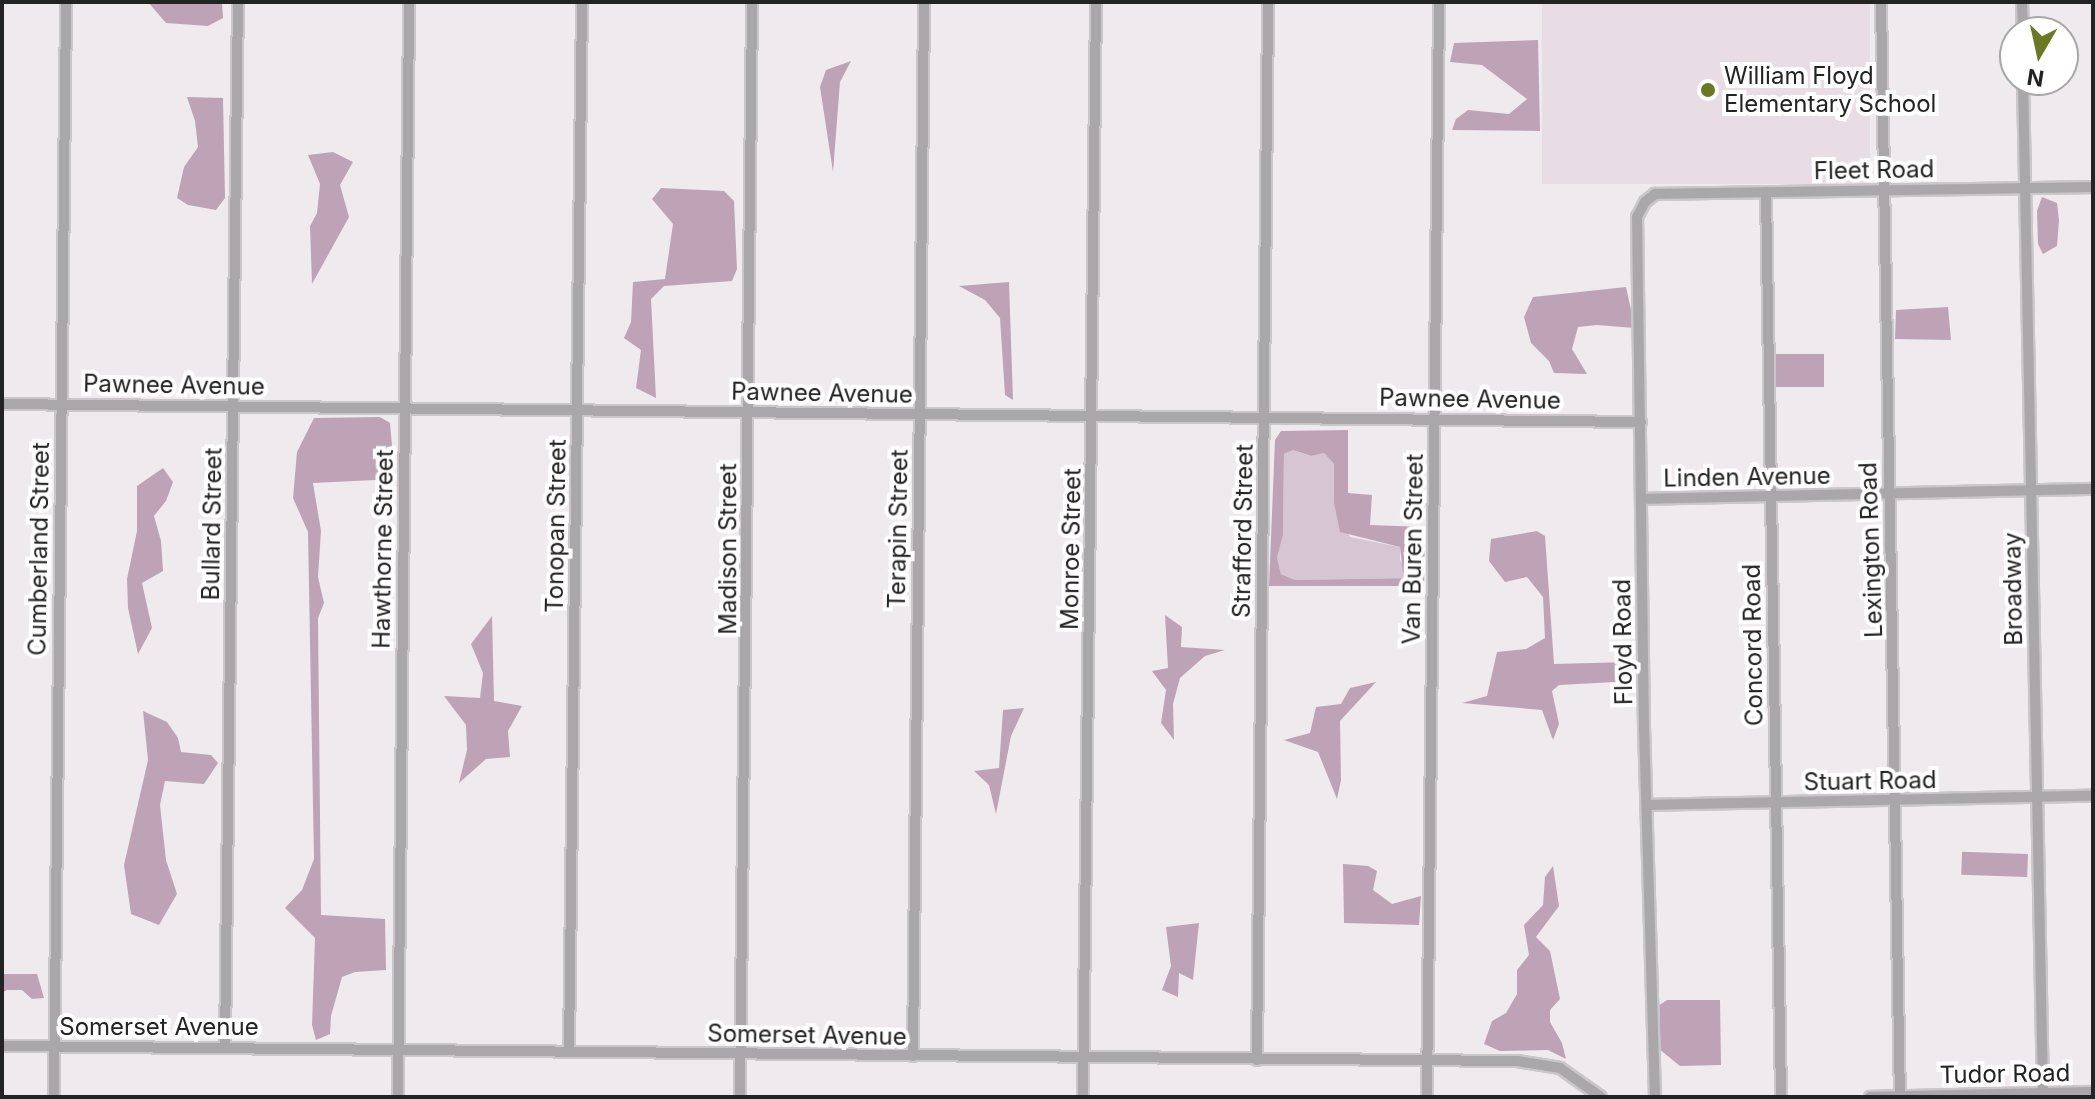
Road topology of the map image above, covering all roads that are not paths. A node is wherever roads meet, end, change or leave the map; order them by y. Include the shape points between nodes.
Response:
1 (66, 2) edge
2 (238, 2) edge
3 (409, 2) edge
4 (582, 2) edge
5 (752, 2) edge
6 (924, 2) edge
7 (1096, 2) edge
8 (1268, 2) edge
9 (1439, 2) edge
10 (1881, 2) edge
11 (2023, 96) edge
12 (2024, 187) junction
13 (2093, 187) edge
14 (1884, 191) junction
15 (1766, 192) junction
16 (1655, 194) joint
17 (2, 404) edge
18 (60, 404) junction
19 (233, 406) junction
20 (578, 408) junction
21 (404, 409) junction
22 (749, 411) junction
23 (920, 415) junction
24 (1092, 416) junction
25 (1434, 417) junction
26 (1264, 418) junction
27 (1641, 422) junction
28 (2093, 489) edge
29 (2030, 491) junction
30 (1889, 494) junction
31 (1770, 496) junction
32 (1642, 499) junction
33 (2093, 796) edge
34 (2038, 797) junction
35 (1896, 800) junction
36 (1775, 803) junction
37 (1647, 805) junction
38 (2, 1046) edge
39 (55, 1047) junction
40 (225, 1047) junction
41 (398, 1050) junction
42 (569, 1051) junction
43 (741, 1055) junction
44 (913, 1056) junction
45 (1084, 1058) junction
46 (1257, 1060) junction
47 (1427, 1061) junction
48 (2093, 1092) edge
49 (2043, 1095) edge
50 (54, 1097) edge
51 (398, 1097) edge
52 (740, 1097) edge
53 (1083, 1097) edge
54 (1427, 1097) edge
55 (1601, 1097) edge
56 (1655, 1097) edge
57 (1781, 1097) edge
58 (1870, 1097) edge
59 (1900, 1097) edge

1 - 18 street, Cumberland Street
2 - 19 street, Bullard Street
3 - 21 street, Hawthorne Street
4 - 20 street, Tonopan Street
5 - 22 street, Madison Street
6 - 23 street, Terapin Street
7 - 24 street, Monroe Street
8 - 26 street, Strafford Street
9 - 25 street, Van Buren Street
10 - 14 street, Lexington Road
11 - 12 street, Broadway
12 - 13 street, Fleet Road
12 - 14 street, Fleet Road
12 - 29 street, Broadway
14 - 15 street, Fleet Road
14 - 30 street, Lexington Road
15 - 16 street, Fleet Road
15 - 31 street, Concord Road
16 - 27 street, Floyd Road via 1637,217
17 - 18 street, Pawnee Avenue
18 - 19 street, Pawnee Avenue
18 - 39 street, Cumberland Street
19 - 21 street, Pawnee Avenue
19 - 40 street, Bullard Street
20 - 21 street, Pawnee Avenue
20 - 22 street, Pawnee Avenue
20 - 42 street, Tonopan Street
21 - 41 street, Hawthorne Street
22 - 23 street, Pawnee Avenue
22 - 43 street, Madison Street
23 - 24 street, Pawnee Avenue
23 - 44 street, Terapin Street
24 - 26 street, Pawnee Avenue
24 - 45 street, Monroe Street
25 - 26 street, Pawnee Avenue
25 - 27 street, Pawnee Avenue
25 - 47 street, Van Buren Street
26 - 46 street, Strafford Street
27 - 32 street, Floyd Road
28 - 29 street, Linden Avenue
29 - 30 street, Linden Avenue
29 - 34 street, Broadway
30 - 31 street, Linden Avenue
30 - 35 street, Lexington Road
31 - 32 street, Linden Avenue
31 - 36 street, Concord Road
32 - 37 street, Floyd Road
33 - 34 street, Stuart Road
34 - 35 street, Stuart Road
34 - 49 street, Broadway
35 - 36 street, Stuart Road
35 - 59 street, Lexington Road
36 - 37 street, Stuart Road
36 - 57 street, Concord Road
37 - 56 street, Floyd Road
38 - 39 street, Somerset Avenue
39 - 40 street, Somerset Avenue
39 - 50 street, Cumberland Street
40 - 41 street, Somerset Avenue
41 - 42 street, Somerset Avenue
41 - 51 street, Hawthorne Street
42 - 43 street, Somerset Avenue
43 - 44 street, Somerset Avenue
43 - 52 street, Madison Street
44 - 45 street, Somerset Avenue
45 - 46 street, Somerset Avenue
45 - 53 street, Monroe Street
46 - 47 street, Somerset Avenue
47 - 54 street, Van Buren Street
47 - 55 street, Somerset Avenue via 1551,1065
48 - 49 street, Tudor Road
49 - 59 street, Tudor Road
58 - 59 street, Tudor Road

